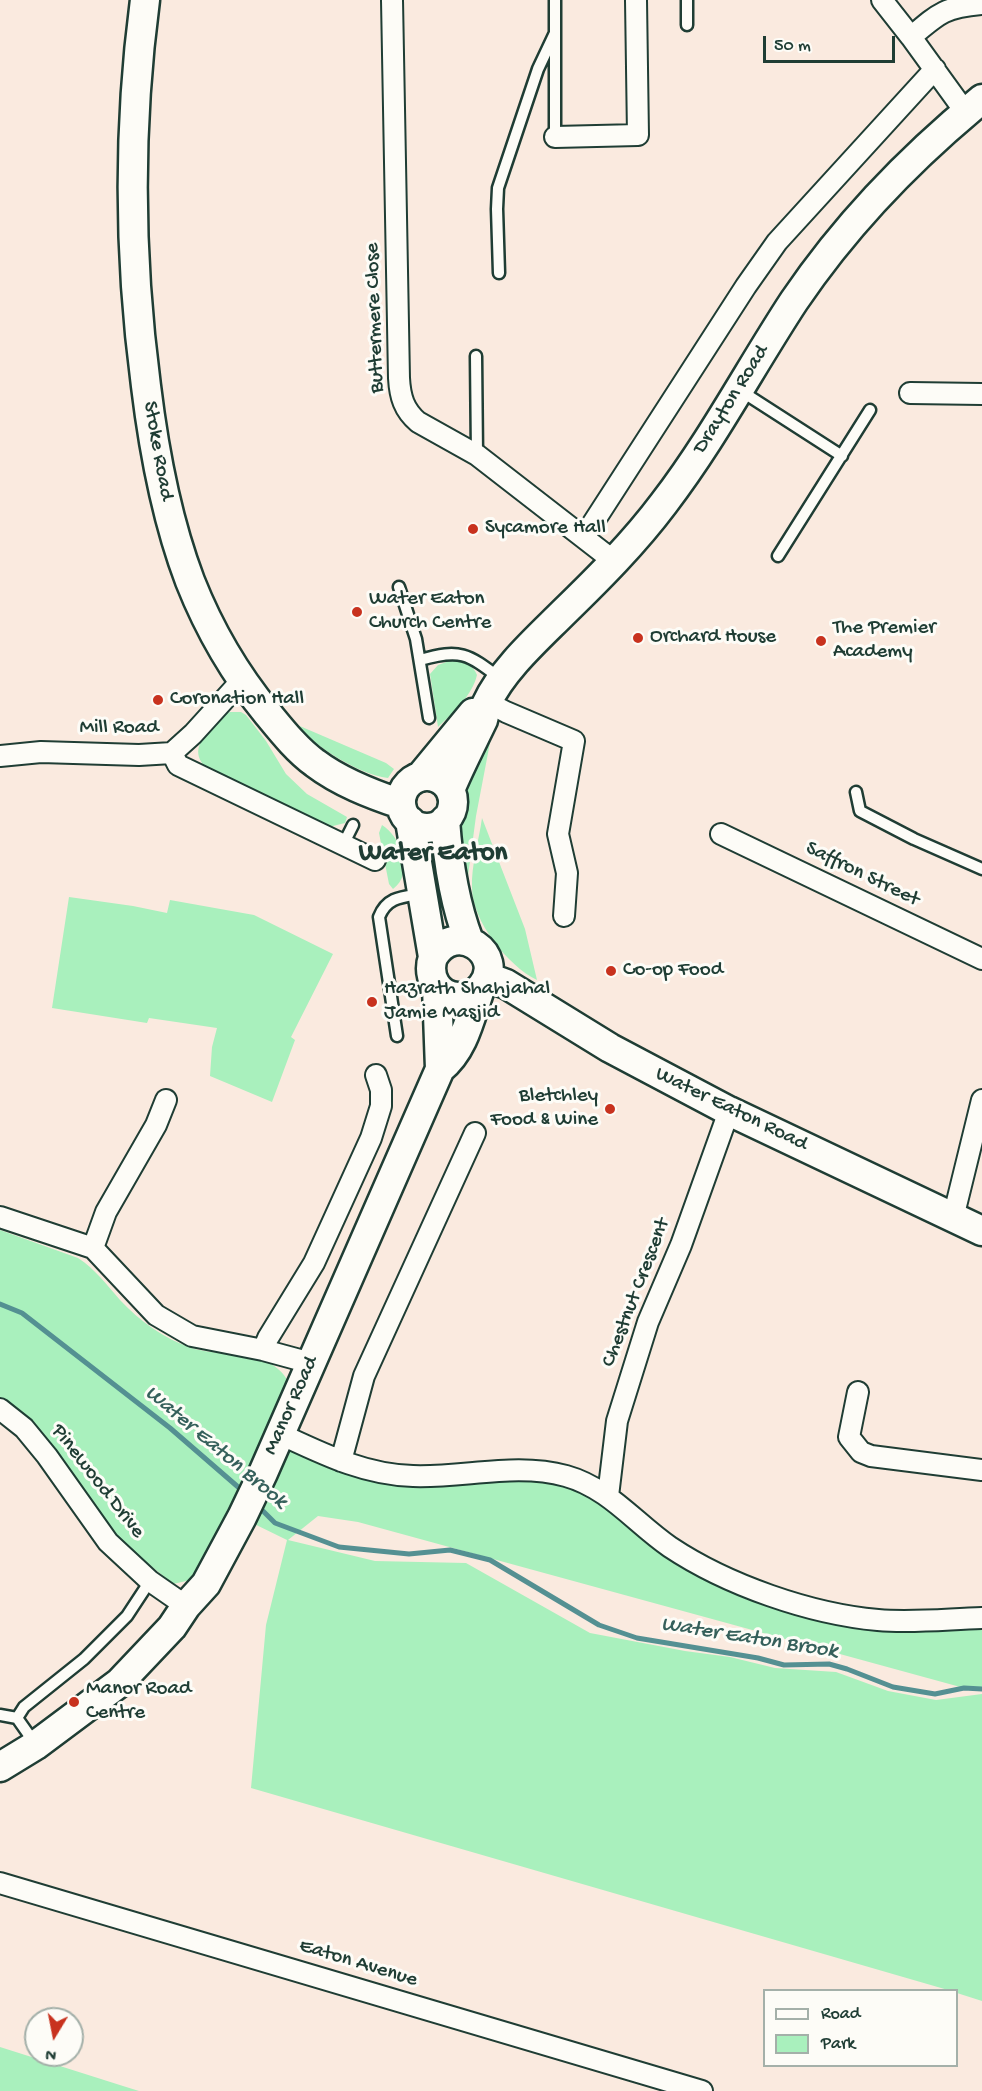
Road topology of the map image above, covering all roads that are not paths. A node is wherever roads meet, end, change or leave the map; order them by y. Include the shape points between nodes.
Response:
1 (145, 0) edge
2 (392, 0) edge
3 (555, 0) edge
4 (636, 0) edge
5 (687, 0) edge
6 (882, 0) edge
7 (982, 4) edge
8 (687, 25) dead end
9 (555, 33) junction
10 (911, 37) junction
11 (935, 69) junction
12 (974, 106) edge
13 (555, 137) joint
14 (499, 273) dead end
15 (476, 356) dead end
16 (738, 389) junction
17 (910, 393) dead end
18 (982, 394) edge
19 (870, 410) dead end
20 (477, 455) junction
21 (842, 456) junction
22 (584, 537) junction
23 (778, 556) dead end
24 (615, 562) junction
25 (399, 587) dead end
26 (420, 660) junction
27 (242, 680) junction
28 (492, 695) junction
29 (429, 718) dead end
30 (172, 753) junction
31 (0, 756) edge
32 (421, 776) junction
33 (450, 790) junction
34 (856, 792) dead end
35 (405, 812) junction
36 (445, 820) junction
37 (353, 825) dead end
38 (721, 834) dead end
39 (343, 845) junction
40 (375, 860) dead end
41 (982, 869) edge
42 (421, 894) junction
43 (564, 916) dead end
44 (470, 941) junction
45 (433, 957) junction
46 (982, 959) edge
47 (483, 983) junction
48 (437, 987) junction
49 (397, 1036) dead end
50 (440, 1069) junction
51 (376, 1075) dead end
52 (166, 1100) dead end
53 (982, 1100) edge
54 (729, 1111) junction
55 (475, 1133) dead end
56 (0, 1217) edge
57 (953, 1218) junction
58 (982, 1231) edge
59 (93, 1248) junction
60 (263, 1350) junction
61 (311, 1363) junction
62 (858, 1392) dead end
63 (0, 1409) edge
64 (280, 1434) junction
65 (341, 1461) junction
66 (982, 1470) edge
67 (608, 1496) junction
68 (150, 1581) junction
69 (186, 1606) junction
70 (982, 1618) edge
71 (0, 1715) edge
72 (17, 1718) junction
73 (36, 1745) junction
74 (0, 1767) edge
75 (0, 1883) edge
76 (702, 2091) edge

1 - 27 street, Stoke Road via 134,116 134,226 147,397 166,505 182,557 204,612
2 - 20 street, Buttermere Close via 401,396 407,411 418,422
3 - 9 lane
4 - 13 street via 638,135
5 - 8 lane
6 - 10 street
7 - 10 street via 942,11
9 - 13 lane
9 - 14 lane via 538,69 498,188
10 - 11 street
11 - 12 street
11 - 22 street via 777,242
12 - 16 street, Drayton Road via 906,166 850,227 802,291
15 - 20 lane
16 - 21 lane
16 - 24 street, Drayton Road via 681,481
17 - 18 street
19 - 21 lane
20 - 22 street, Buttermere Close
21 - 23 lane
22 - 24 street, Buttermere Close
24 - 28 street, Drayton Road via 527,649
25 - 26 lane
26 - 28 lane via 458,653 477,661
26 - 29 lane
27 - 30 street, Mill Road
27 - 35 street, Stoke Road via 275,723 315,763
28 - 32 street, Drayton Road
28 - 33 street, Drayton Road
28 - 43 street via 506,712 574,741 558,834 567,873
30 - 31 street, Mill Road via 41,752
30 - 39 street via 177,765
32 - 33 street via 439,779
32 - 35 street via 404,789
33 - 36 street via 453,805
34 - 41 lane via 861,811 914,840
35 - 36 street via 416,825 431,827
35 - 42 street
36 - 44 street via 452,884
37 - 39 lane
38 - 46 street, Saffron Street
39 - 40 street
42 - 45 street
42 - 49 lane via 394,898 379,917
44 - 45 street via 447,942
44 - 47 street via 486,957 488,967
45 - 48 street via 430,969
47 - 48 street via 471,995 456,998
47 - 50 street, Manor Road via 462,1041
47 - 54 street, Water Eaton Road via 506,984 610,1048
48 - 50 street, Manor Road
50 - 61 street, Manor Road
51 - 60 street via 381,1106 371,1138 314,1263
52 - 59 street via 156,1125 105,1212
53 - 57 street
54 - 57 street, Water Eaton Road
54 - 67 street, Chestnut Crescent via 681,1245 648,1322 617,1421
55 - 65 street via 364,1376
56 - 59 street
57 - 58 street, Water Eaton Road
59 - 60 street via 156,1315 170,1324 192,1336
60 - 61 street
61 - 64 street, Manor Road
62 - 66 street via 849,1437 861,1452
63 - 68 street, Pinewood Drive via 24,1428 47,1456 108,1542
64 - 65 street
64 - 69 street, Manor Road via 206,1584
65 - 67 street via 371,1471 411,1476 510,1470 547,1472 583,1481
67 - 70 street via 671,1548 724,1576 789,1602 879,1620
68 - 69 street, Pinewood Drive
68 - 72 lane via 127,1616 84,1659 24,1707
69 - 73 street, Manor Road via 172,1628 119,1683
71 - 72 lane
72 - 73 lane
73 - 74 street, Manor Road
75 - 76 street, Eaton Avenue

